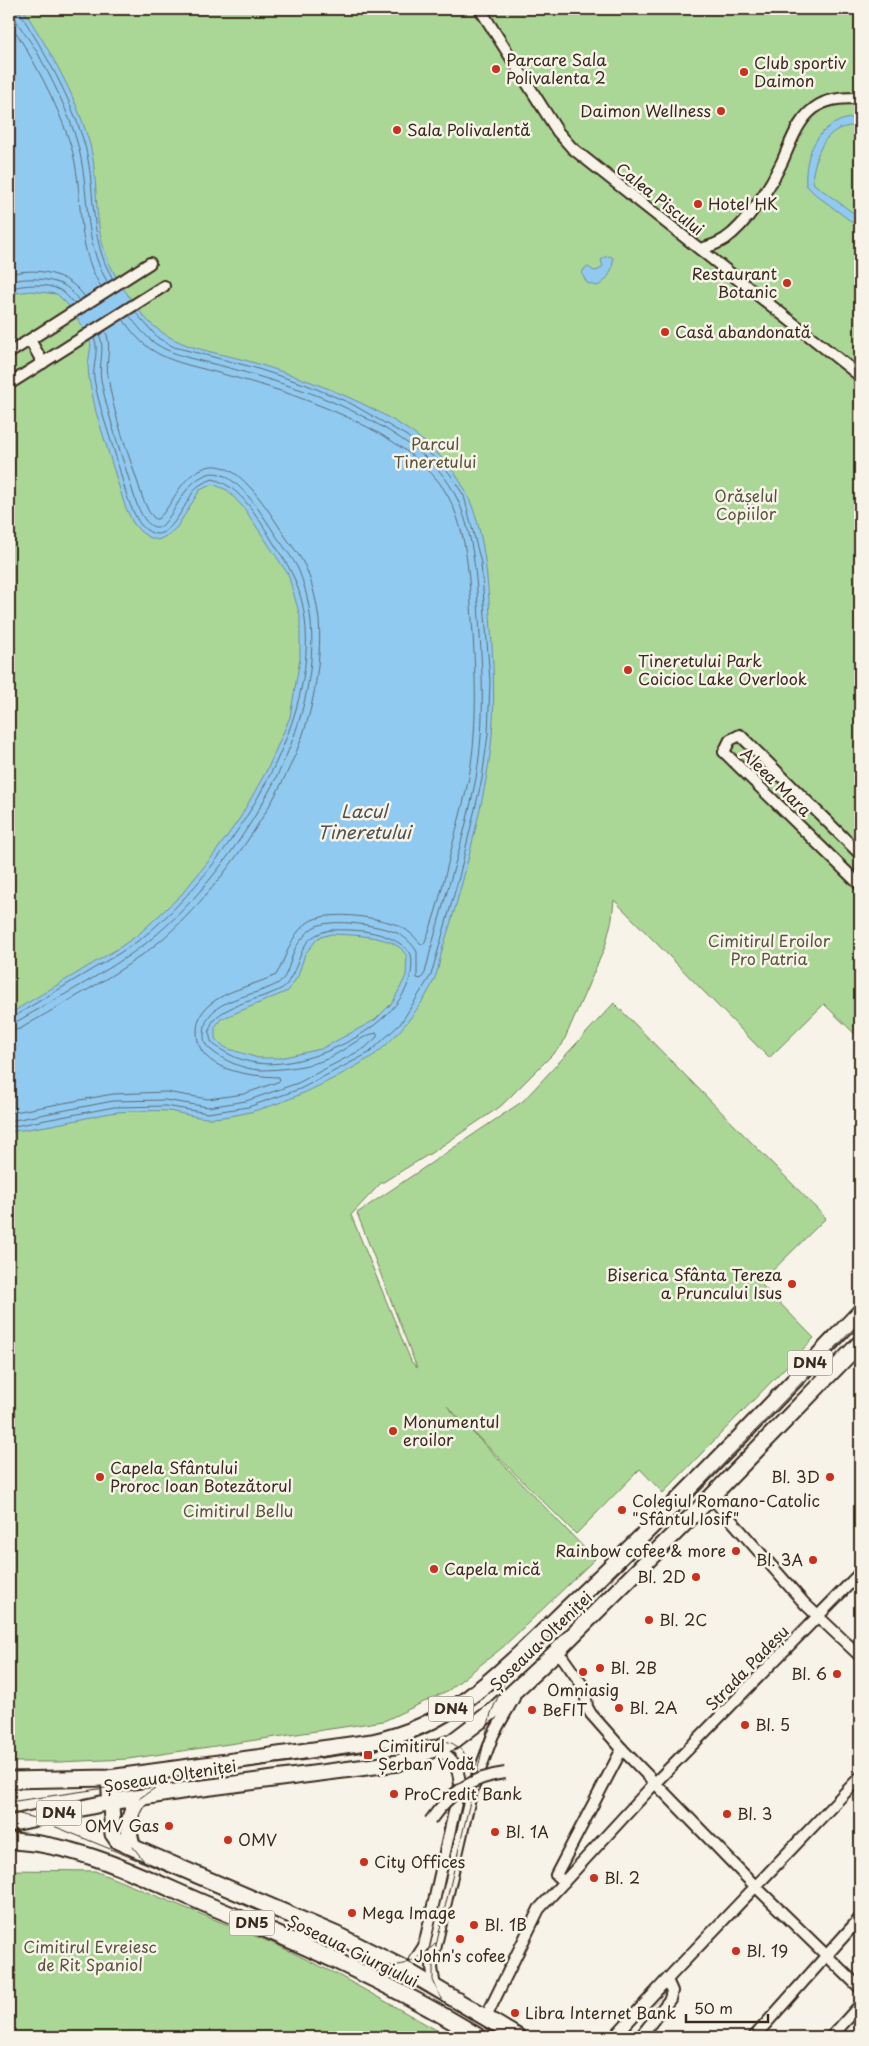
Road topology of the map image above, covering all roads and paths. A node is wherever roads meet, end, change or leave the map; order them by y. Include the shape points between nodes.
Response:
1 (480, 9) edge
2 (860, 98) edge
3 (700, 249) junction
4 (150, 263) dead end
5 (164, 286) dead end
6 (33, 337) junction
7 (9, 352) edge
8 (48, 360) junction
9 (860, 376) edge
10 (9, 384) edge
11 (860, 854) edge
12 (860, 885) edge
13 (860, 1312) edge
14 (860, 1343) edge
15 (711, 1497) junction
16 (860, 1573) edge
17 (818, 1616) junction
18 (555, 1653) junction
19 (860, 1656) edge
20 (525, 1682) junction
21 (622, 1749) junction
22 (434, 1750) junction
23 (505, 1774) dead end
24 (860, 1777) edge
25 (109, 1778) junction
26 (9, 1780) edge
27 (654, 1783) junction
28 (140, 1798) junction
29 (110, 1802) junction
30 (430, 1821) dead end
31 (9, 1824) edge
32 (9, 1841) edge
33 (133, 1847) junction
34 (564, 1882) junction
35 (756, 1887) junction
36 (860, 1918) edge
37 (436, 1943) junction
38 (826, 1956) junction
39 (415, 1960) junction
40 (398, 1966) junction
41 (667, 1980) junction
42 (435, 1987) junction
43 (860, 1988) edge
44 (860, 2005) edge
45 (486, 2017) junction
46 (479, 2037) edge
47 (518, 2037) edge
48 (614, 2037) edge
49 (640, 2037) edge
50 (754, 2037) edge
51 (831, 2037) edge

1 - 3 street, Calea Piscului via 569,145
2 - 3 street via 832,100 811,111 794,134 769,184 740,225 722,241
3 - 9 street, Calea Piscului
4 - 6 street
5 - 8 street
6 - 7 street
6 - 8 street
8 - 10 street
11 - 12 street, Aleea Mara via 740,735 730,740 724,752
13 - 25 main road, Șoseaua Olteniței / DN4 via 614,1563 502,1669 449,1710 405,1732 372,1742
14 - 15 main road, Șoseaua Olteniței / DN4
15 - 17 street
15 - 18 main road, Șoseaua Olteniței / DN4
16 - 17 street, Strada Padeșu
17 - 19 street
17 - 27 street, Strada Padeșu
18 - 20 main road, Șoseaua Olteniței / DN4
18 - 21 street via 564,1658 585,1689 587,1707
20 - 22 main road, Șoseaua Olteniței / DN4 via 472,1728
20 - 37 street via 499,1721 471,1794
21 - 27 street
21 - 34 street via 556,1875
22 - 28 main road, Șoseaua Olteniței / DN4 via 378,1766
22 - 39 street via 445,1753 454,1763 460,1785 424,1946
23 - 30 street, bridge via 482,1777 467,1784 442,1804
24 - 35 street
25 - 26 main road, Șoseaua Olteniței
25 - 29 main road, Șoseaua Giurgiului / DN5
27 - 34 street, Strada Padeșu
27 - 35 street
28 - 29 main road, Șoseaua Olteniței / DN4
28 - 33 main road via 128,1827
29 - 31 main road, Șoseaua Olteniței / DN4
29 - 33 main road, Șoseaua Giurgiului / DN5 via 113,1834
32 - 46 main road, Șoseaua Giurgiului / DN5 via 38,1843 73,1851 259,1926 344,1964
33 - 40 main road, Șoseaua Giurgiului / DN5 via 298,1917
34 - 45 street, Strada Padeșu via 539,1909
35 - 38 street
35 - 41 street
36 - 38 street
37 - 39 street
37 - 42 street via 432,1968
38 - 43 street
38 - 50 street
39 - 40 street
40 - 42 main road, Șoseaua Giurgiului / DN5
41 - 48 street
41 - 49 street via 672,1991 670,1999
42 - 45 main road, Șoseaua Giurgiului / DN5
44 - 51 street
45 - 47 main road, Șoseaua Giurgiului / DN5

